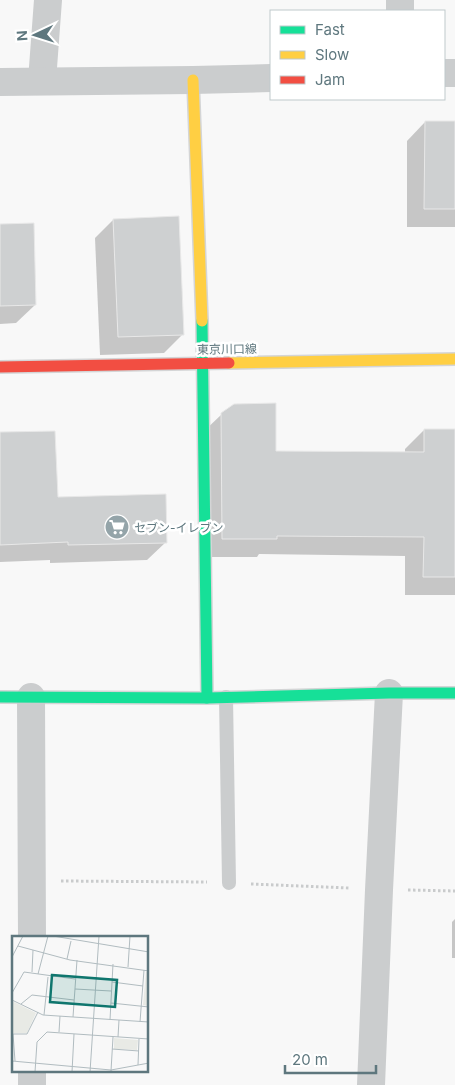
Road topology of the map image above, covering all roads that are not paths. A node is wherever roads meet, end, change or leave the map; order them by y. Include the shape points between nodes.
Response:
1 (48, 0) edge
2 (270, 78) edge
3 (193, 80) junction
4 (42, 81) junction
5 (0, 82) edge
6 (455, 359) edge
7 (201, 363) junction
8 (0, 367) edge
9 (389, 693) junction
10 (455, 694) edge
11 (0, 697) edge
12 (31, 697) junction
13 (226, 697) junction
14 (206, 698) junction
15 (229, 882) dead end
16 (32, 936) edge
17 (32, 1072) edge
18 (32, 1085) edge
19 (371, 1085) edge

1 - 4 street
2 - 3 street
3 - 4 street
3 - 7 street
4 - 5 street
6 - 7 street, 東京川口線
7 - 8 street, 東京川口線
7 - 14 street
9 - 10 street
9 - 13 street
9 - 19 street
11 - 12 street
12 - 14 street
12 - 16 street
13 - 14 street
13 - 15 lane
17 - 18 street

